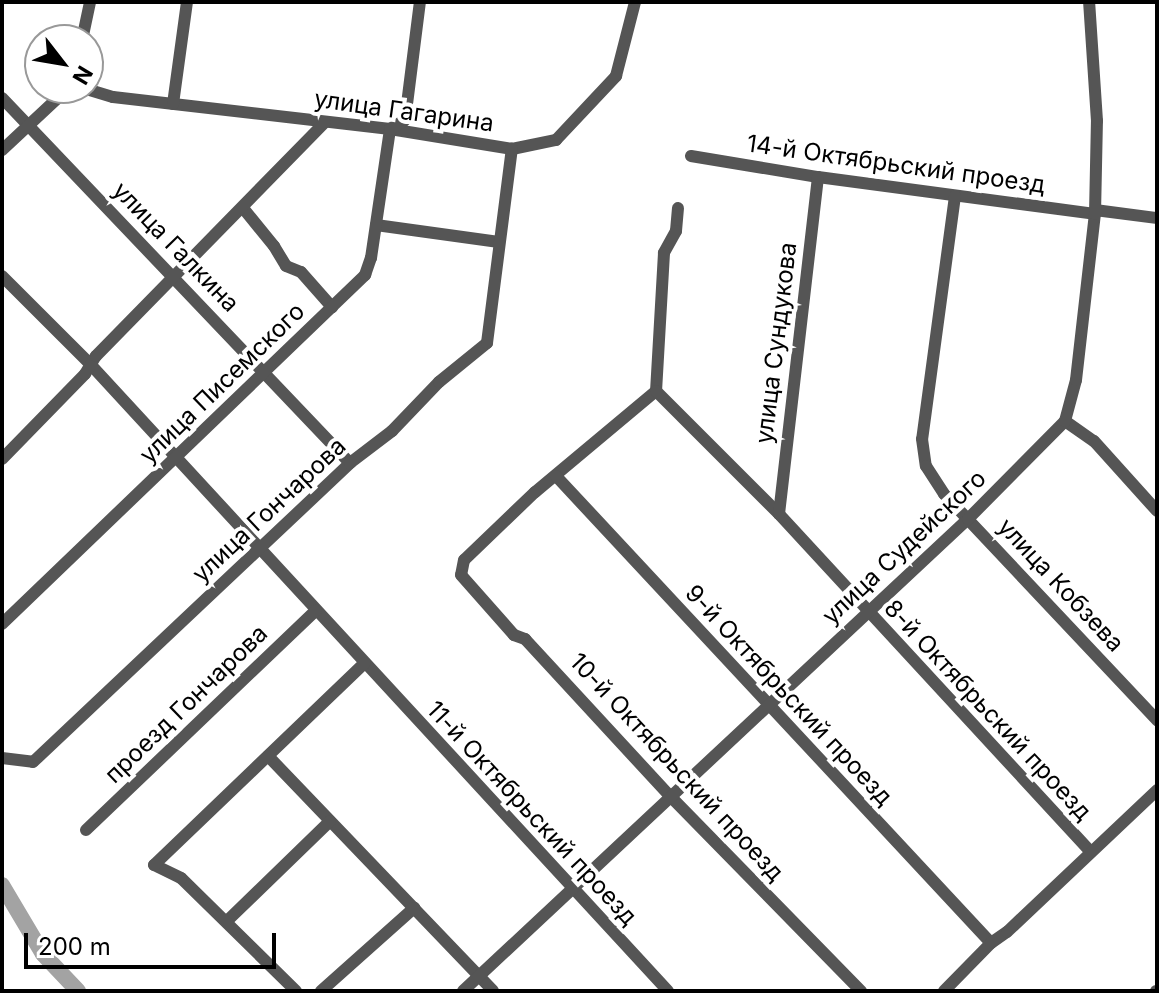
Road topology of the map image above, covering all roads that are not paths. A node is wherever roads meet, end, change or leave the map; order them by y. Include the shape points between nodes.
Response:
1 (90, 2) edge
2 (187, 2) edge
3 (420, 2) edge
4 (635, 2) edge
5 (1089, 2) edge
6 (85, 24) edge
7 (104, 94) edge
8 (2, 98) edge
9 (54, 104) edge
10 (173, 104) junction
11 (325, 122) junction
12 (28, 125) junction
13 (390, 129) junction
14 (512, 149) junction
15 (2, 150) edge
16 (691, 156) dead end
17 (818, 177) junction
18 (955, 196) junction
19 (243, 208) junction
20 (678, 208) dead end
21 (1095, 212) junction
22 (1157, 218) edge
23 (376, 225) junction
24 (499, 242) junction
25 (2, 276) edge
26 (175, 277) junction
27 (332, 307) junction
28 (91, 365) junction
29 (266, 374) junction
30 (656, 391) junction
31 (1065, 421) junction
32 (2, 457) edge
33 (175, 459) junction
34 (350, 463) junction
35 (556, 476) junction
36 (1157, 511) edge
37 (779, 514) junction
38 (968, 519) junction
39 (259, 548) junction
40 (316, 610) junction
41 (867, 613) junction
42 (2, 624) edge
43 (365, 663) junction
44 (768, 705) junction
45 (1157, 720) edge
46 (268, 756) junction
47 (2, 758) edge
48 (1157, 790) edge
49 (671, 797) junction
50 (330, 821) junction
51 (86, 830) dead end
52 (1090, 851) junction
53 (571, 889) junction
54 (414, 908) junction
55 (228, 920) junction
56 (991, 943) junction
57 (479, 976) junction
58 (296, 991) edge
59 (321, 991) edge
60 (463, 991) edge
61 (493, 991) edge
62 (668, 991) edge
63 (861, 991) edge
64 (944, 991) edge

1 - 6 street
2 - 10 street
3 - 13 street via 405,120
4 - 14 street, улица Гагарина via 616,76 556,140
5 - 21 street, улица Судейского via 1097,135
7 - 10 street, улица Гагарина
8 - 12 street, улица Галкина
9 - 12 street
10 - 11 street, улица Гагарина
11 - 13 street, улица Гагарина
11 - 19 street
12 - 15 street
12 - 26 street, улица Галкина
13 - 14 street, улица Гагарина
13 - 23 street, улица Писемского
14 - 24 street, улица Гончарова
16 - 17 street, 14-й Октябрьский проезд
17 - 18 street, 14-й Октябрьский проезд
17 - 37 street, улица Сундукова
18 - 21 street, 14-й Октябрьский проезд
18 - 38 street, улица Кобзева via 923,454 944,494
19 - 26 street
19 - 27 street via 286,266 301,272
20 - 30 street via 676,231 664,253
21 - 22 street, 14-й Октябрьский проезд
21 - 31 street, улица Судейского via 1076,380
23 - 24 street
23 - 27 street, улица Писемского via 365,275
24 - 34 street, улица Гончарова via 487,343
25 - 28 street, 11-й Октябрьский проезд
26 - 28 street
26 - 29 street, улица Галкина
27 - 29 street, улица Писемского
28 - 32 street
28 - 33 street, 11-й Октябрьский проезд
29 - 33 street, улица Писемского
29 - 34 street, улица Галкина
30 - 35 street
30 - 37 street, 8-й Октябрьский проезд
31 - 36 street via 1094,441
31 - 38 street, улица Судейского
33 - 39 street, 11-й Октябрьский проезд
33 - 42 street, улица Писемского
34 - 39 street, улица Гончарова
35 - 44 street, 9-й Октябрьский проезд
35 - 49 street, 10-й Октябрьский проезд via 464,560 461,575
37 - 41 street, 8-й Октябрьский проезд
38 - 41 street, улица Судейского
38 - 45 street, улица Кобзева
39 - 40 street, 11-й Октябрьский проезд
39 - 47 street, улица Гончарова via 33,762
40 - 43 street, 11-й Октябрьский проезд
40 - 51 street, проезд Гончарова
41 - 44 street, улица Судейского
41 - 52 street, 8-й Октябрьский проезд
43 - 46 street
43 - 53 street, 11-й Октябрьский проезд
44 - 49 street, улица Судейского
44 - 56 street, 9-й Октябрьский проезд
46 - 50 street
46 - 55 street via 154,865 181,878
48 - 52 street
49 - 53 street, улица Судейского
49 - 63 street, 10-й Октябрьский проезд
50 - 54 street
50 - 55 street
52 - 56 street
53 - 57 street, улица Судейского
53 - 62 street, 11-й Октябрьский проезд
54 - 57 street
54 - 59 street
55 - 58 street
56 - 64 street
57 - 60 street, улица Судейского
57 - 61 street

